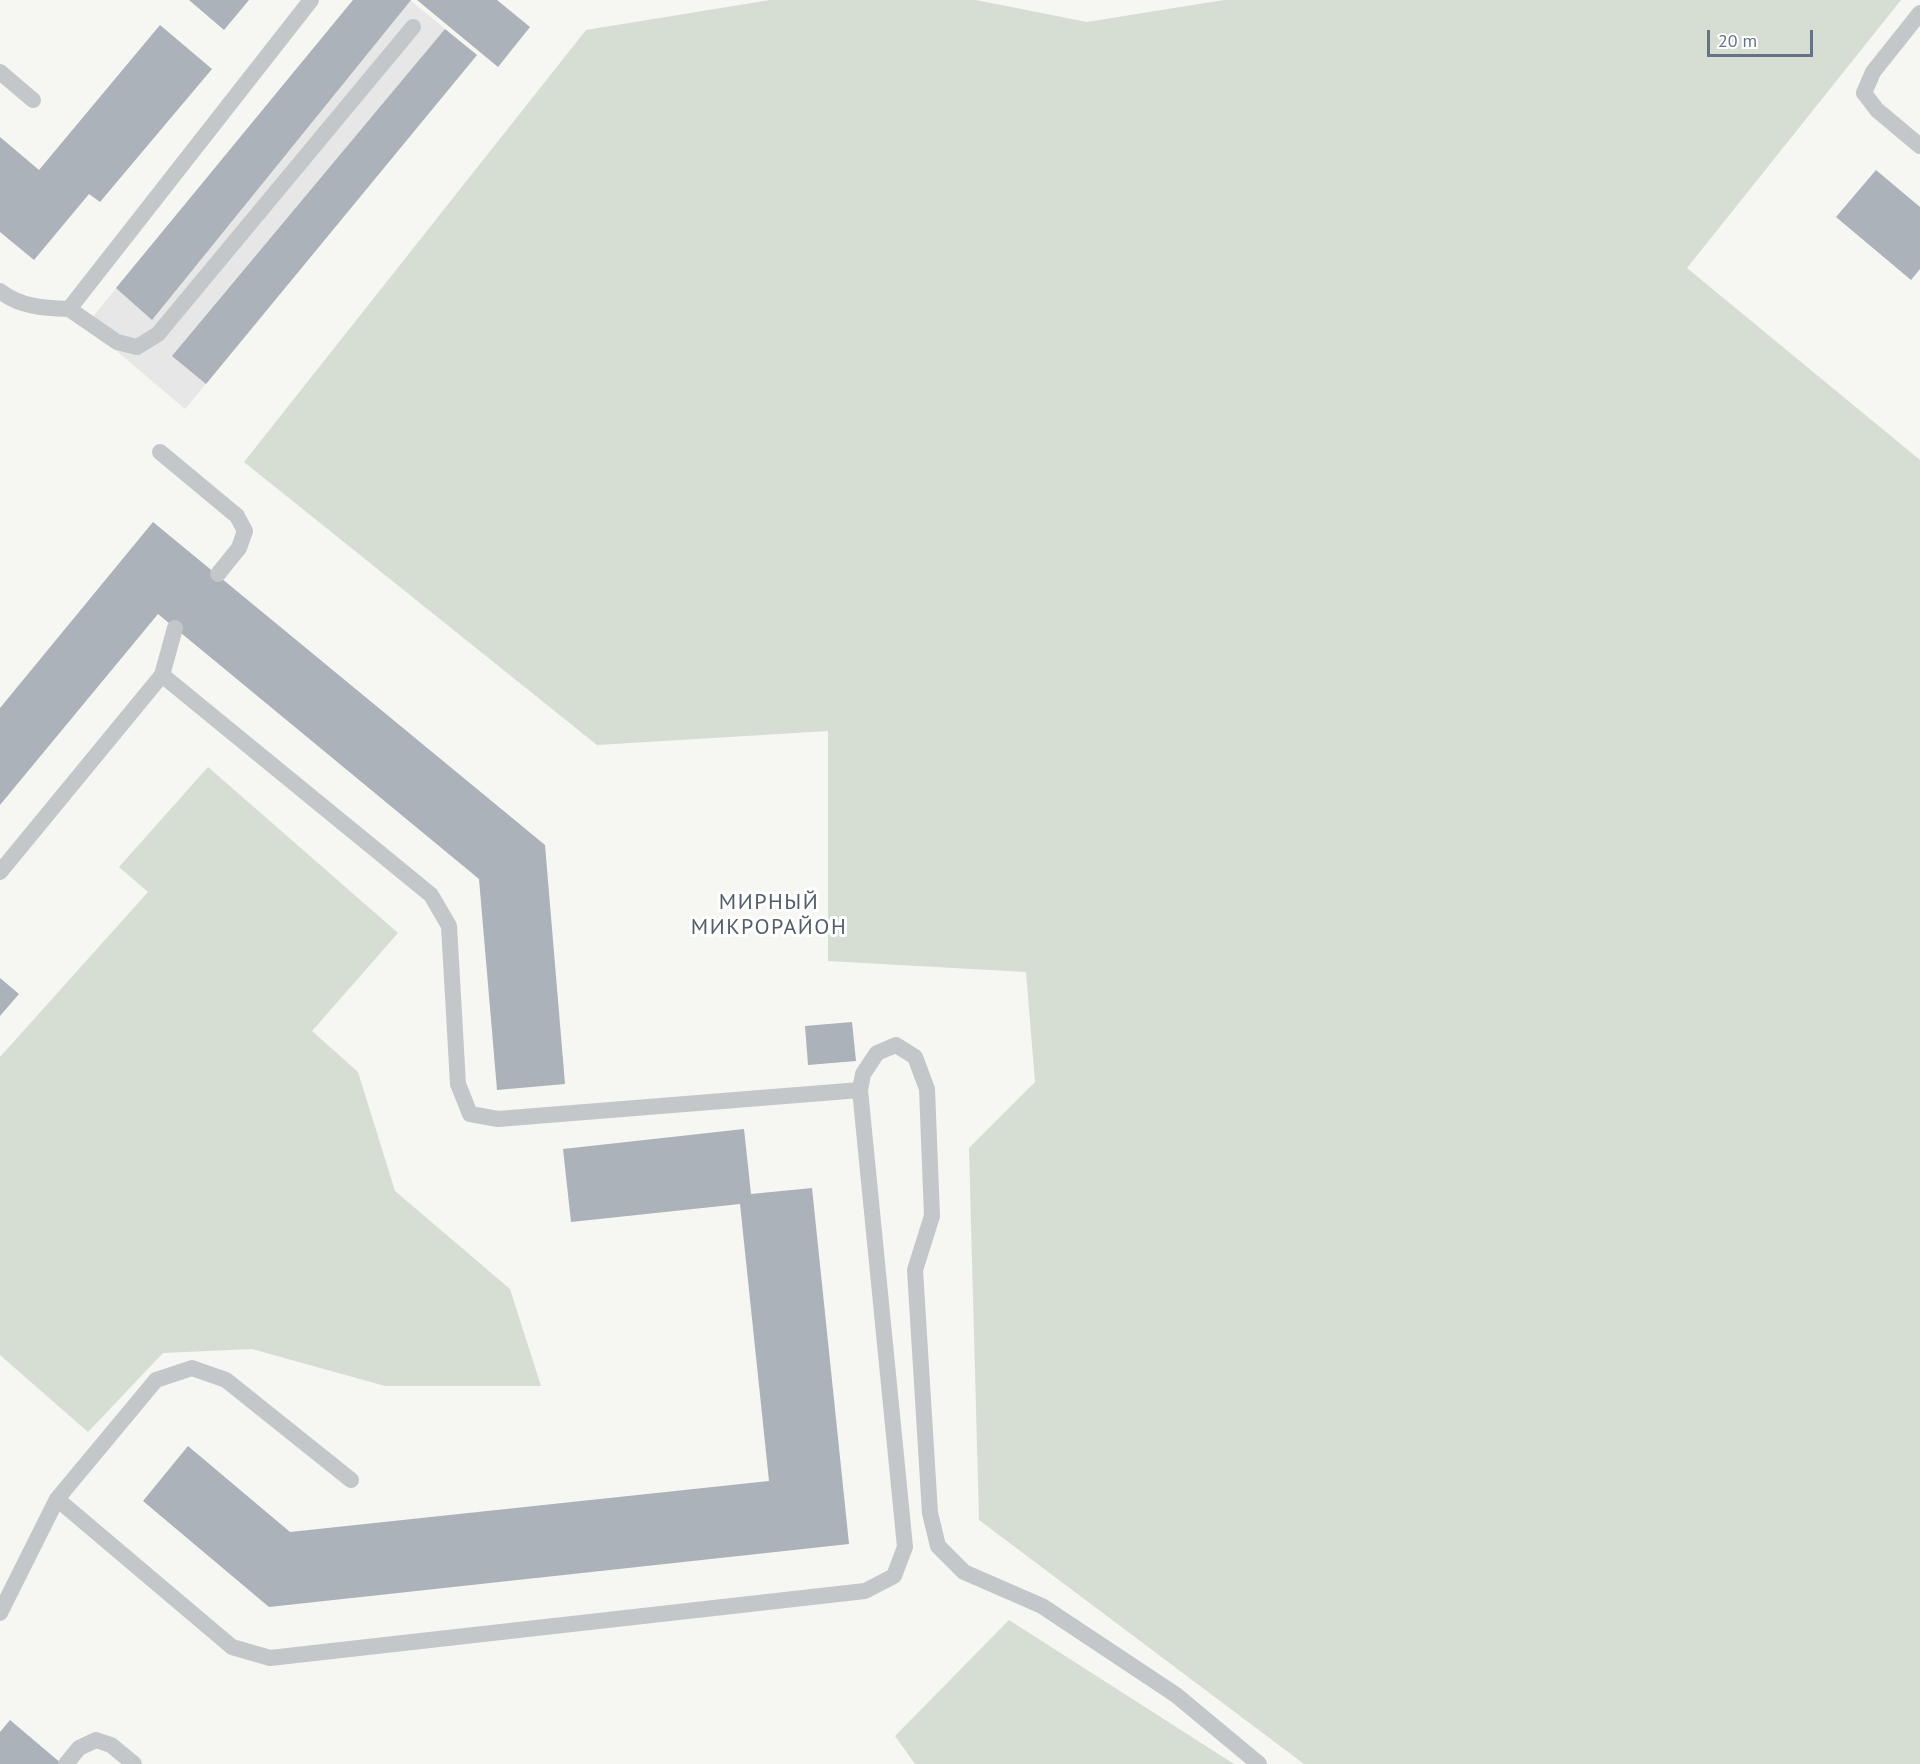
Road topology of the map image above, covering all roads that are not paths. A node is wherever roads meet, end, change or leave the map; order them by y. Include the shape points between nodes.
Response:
1 (311, 0) edge
2 (1920, 13) edge
3 (412, 27) dead end
4 (0, 72) edge
5 (33, 100) dead end
6 (1920, 146) edge
7 (0, 291) edge
8 (69, 309) junction
9 (160, 452) dead end
10 (218, 574) dead end
11 (175, 628) dead end
12 (162, 675) junction
13 (0, 872) edge
14 (860, 1090) junction
15 (351, 1480) dead end
16 (57, 1499) junction
17 (0, 1613) edge
18 (66, 1764) edge
19 (134, 1764) edge
20 (1259, 1764) edge

1 - 8 lane
2 - 6 lane via 1873,72 1864,93 1876,110
3 - 8 lane via 158,334 138,347 117,342
4 - 5 lane
7 - 8 lane via 10,299 37,308
9 - 10 lane via 237,516 245,531 239,548
11 - 12 lane
12 - 13 lane
12 - 14 lane via 431,895 449,926 458,1084 470,1114 498,1119
14 - 16 lane via 905,1547 894,1576 865,1591 270,1658 232,1647
14 - 20 lane via 863,1074 877,1053 896,1045 915,1057 927,1089 932,1216 915,1270 930,1513 938,1546 964,1572 1042,1606 1176,1695
15 - 16 lane via 226,1380 192,1368 156,1380
16 - 17 lane
18 - 19 lane via 79,1748 96,1740 111,1745

